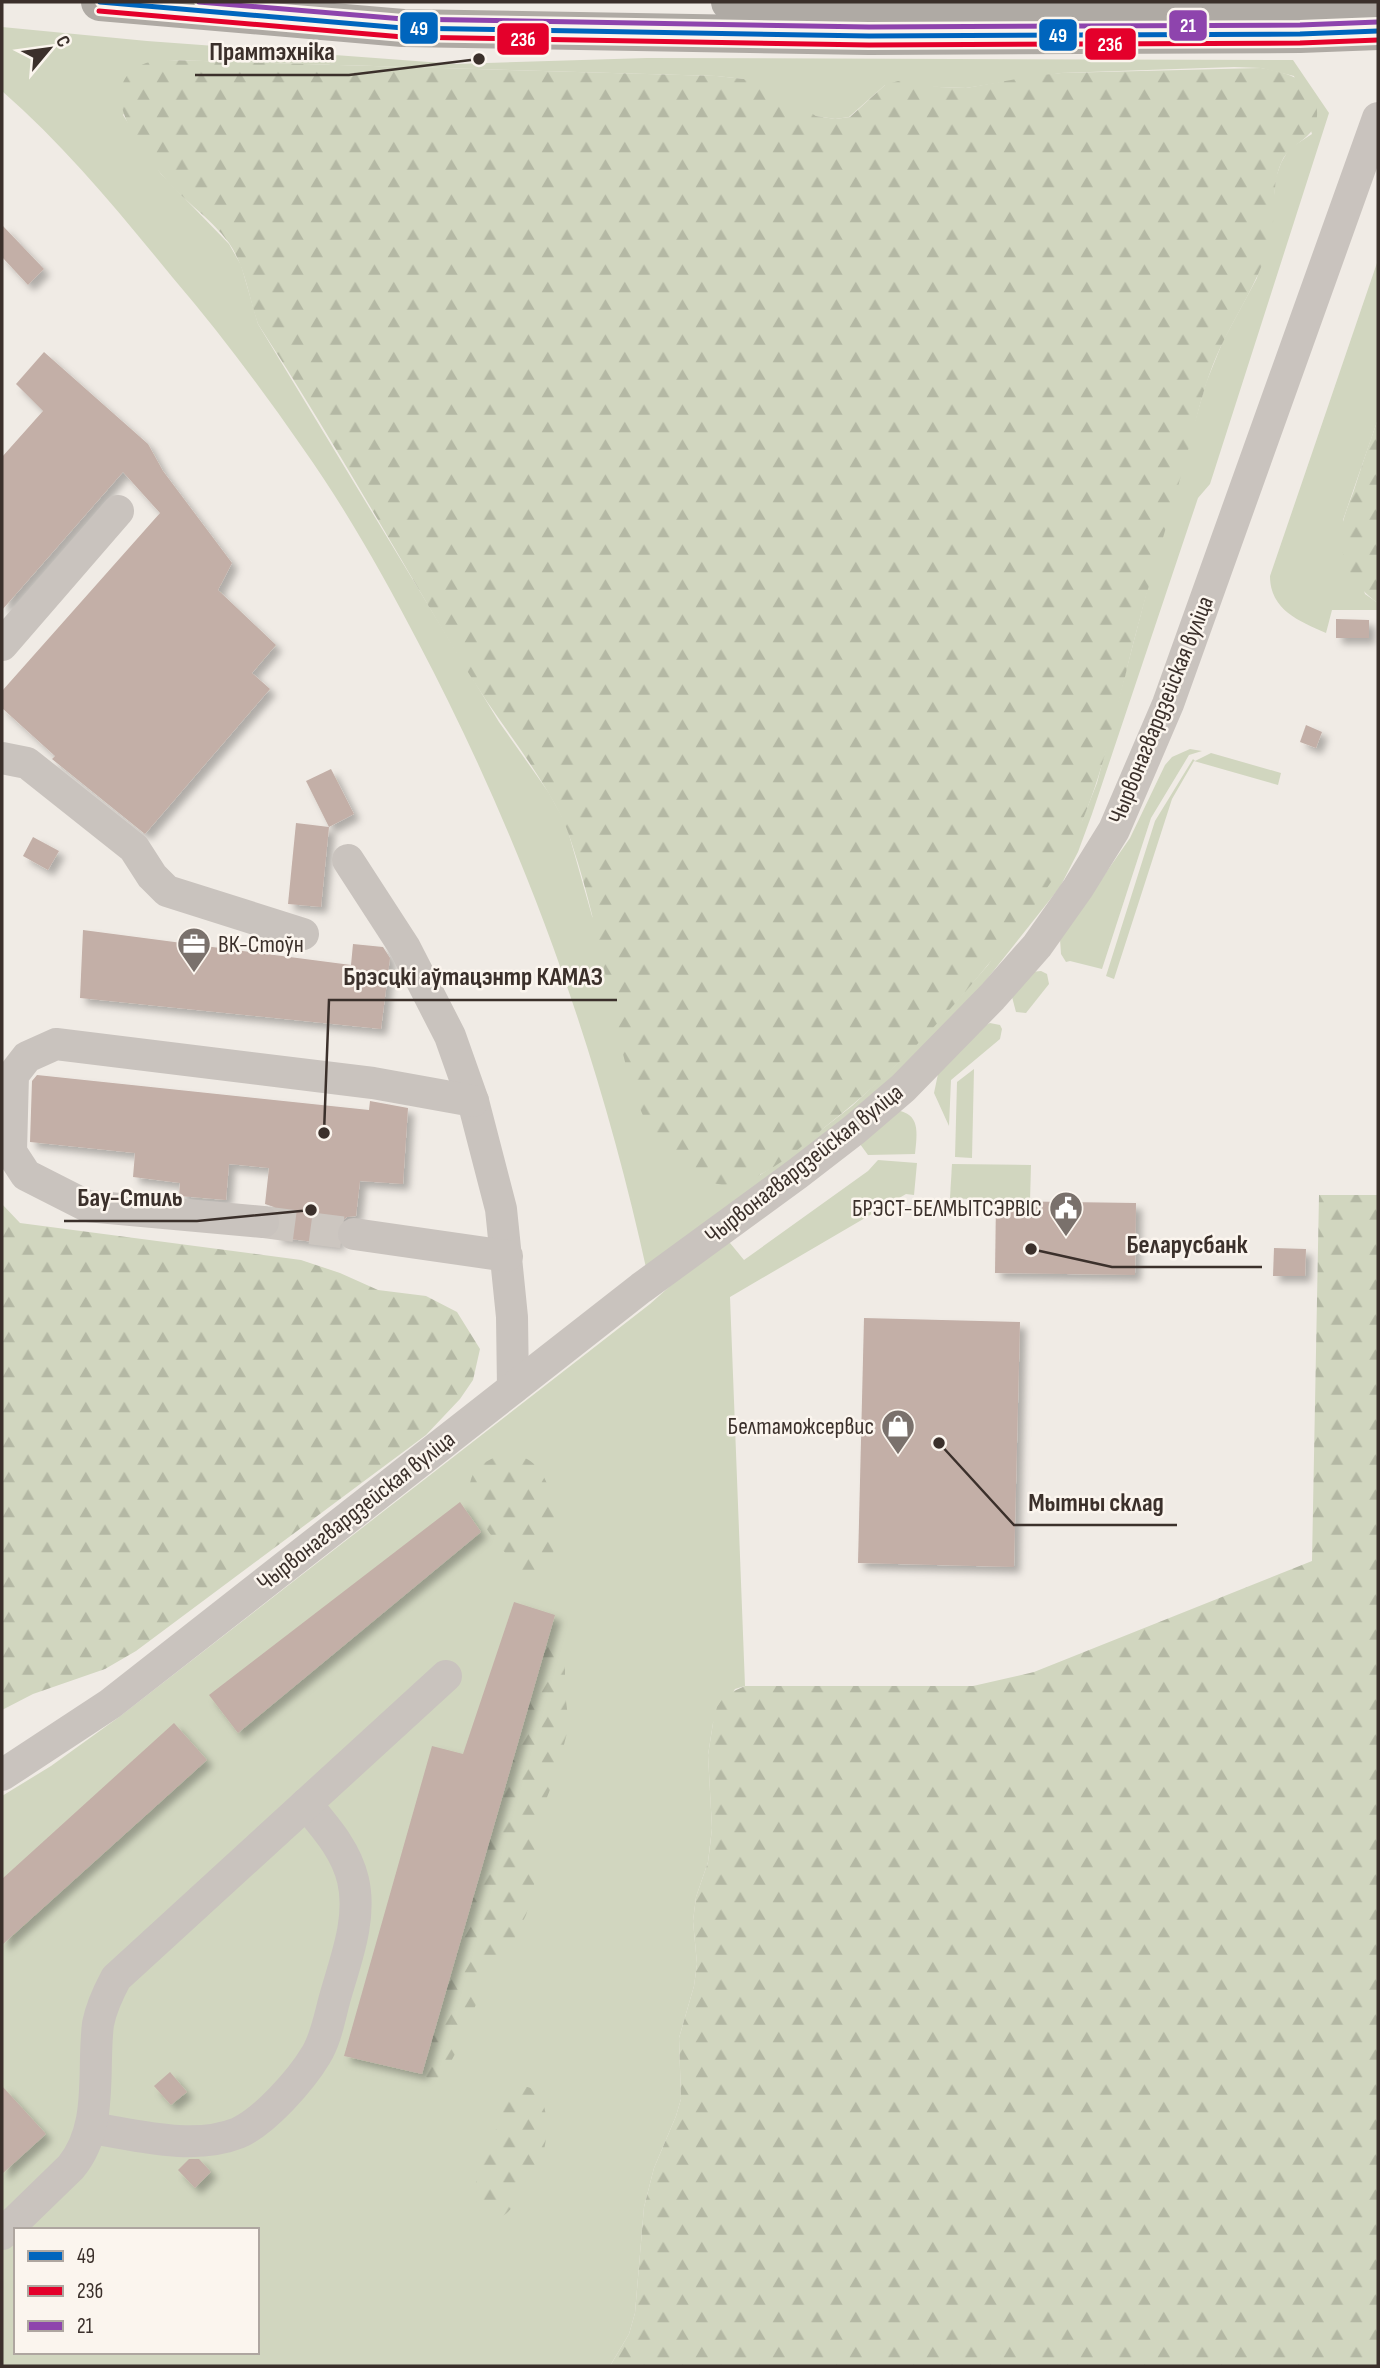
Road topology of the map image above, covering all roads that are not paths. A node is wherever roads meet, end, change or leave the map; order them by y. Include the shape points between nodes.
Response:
1 (100, 2) edge
2 (1378, 5) edge
3 (253, 8) edge
4 (718, 12) edge
5 (866, 14) edge
6 (1378, 31) edge
7 (1378, 118) edge
8 (118, 511) dead end
9 (2, 645) edge
10 (2, 758) edge
11 (348, 860) dead end
12 (303, 934) dead end
13 (473, 1101) junction
14 (263, 1222) tunnel mouth
15 (354, 1234) tunnel mouth
16 (507, 1256) junction
17 (513, 1388) junction
18 (446, 1676) dead end
19 (2, 1775) edge
20 (306, 1804) junction
21 (91, 2128) junction
22 (2, 2234) edge

1 - 3 highway
2 - 5 highway
3 - 4 highway via 403,28
4 - 5 highway
5 - 6 highway via 1300,34
7 - 17 street, Чырвонагвардзейская вуліца via 1168,704 1114,830 1078,888 992,998 893,1096
8 - 9 street
10 - 12 street via 27,763 134,848 167,891
11 - 13 street via 405,948 450,1036
13 - 14 street via 373,1083 56,1044 27,1057 13,1075 11,1152 26,1175 87,1206
13 - 16 street via 501,1209
15 - 16 street
16 - 17 street
17 - 19 street, Чырвонагвардзейская вуліца via 110,1704
18 - 20 street
20 - 21 street via 116,1979 98,2023
20 - 21 street via 345,1857 356,1906 326,2031 305,2073 255,2123 237,2133 187,2141
21 - 22 street via 71,2167

